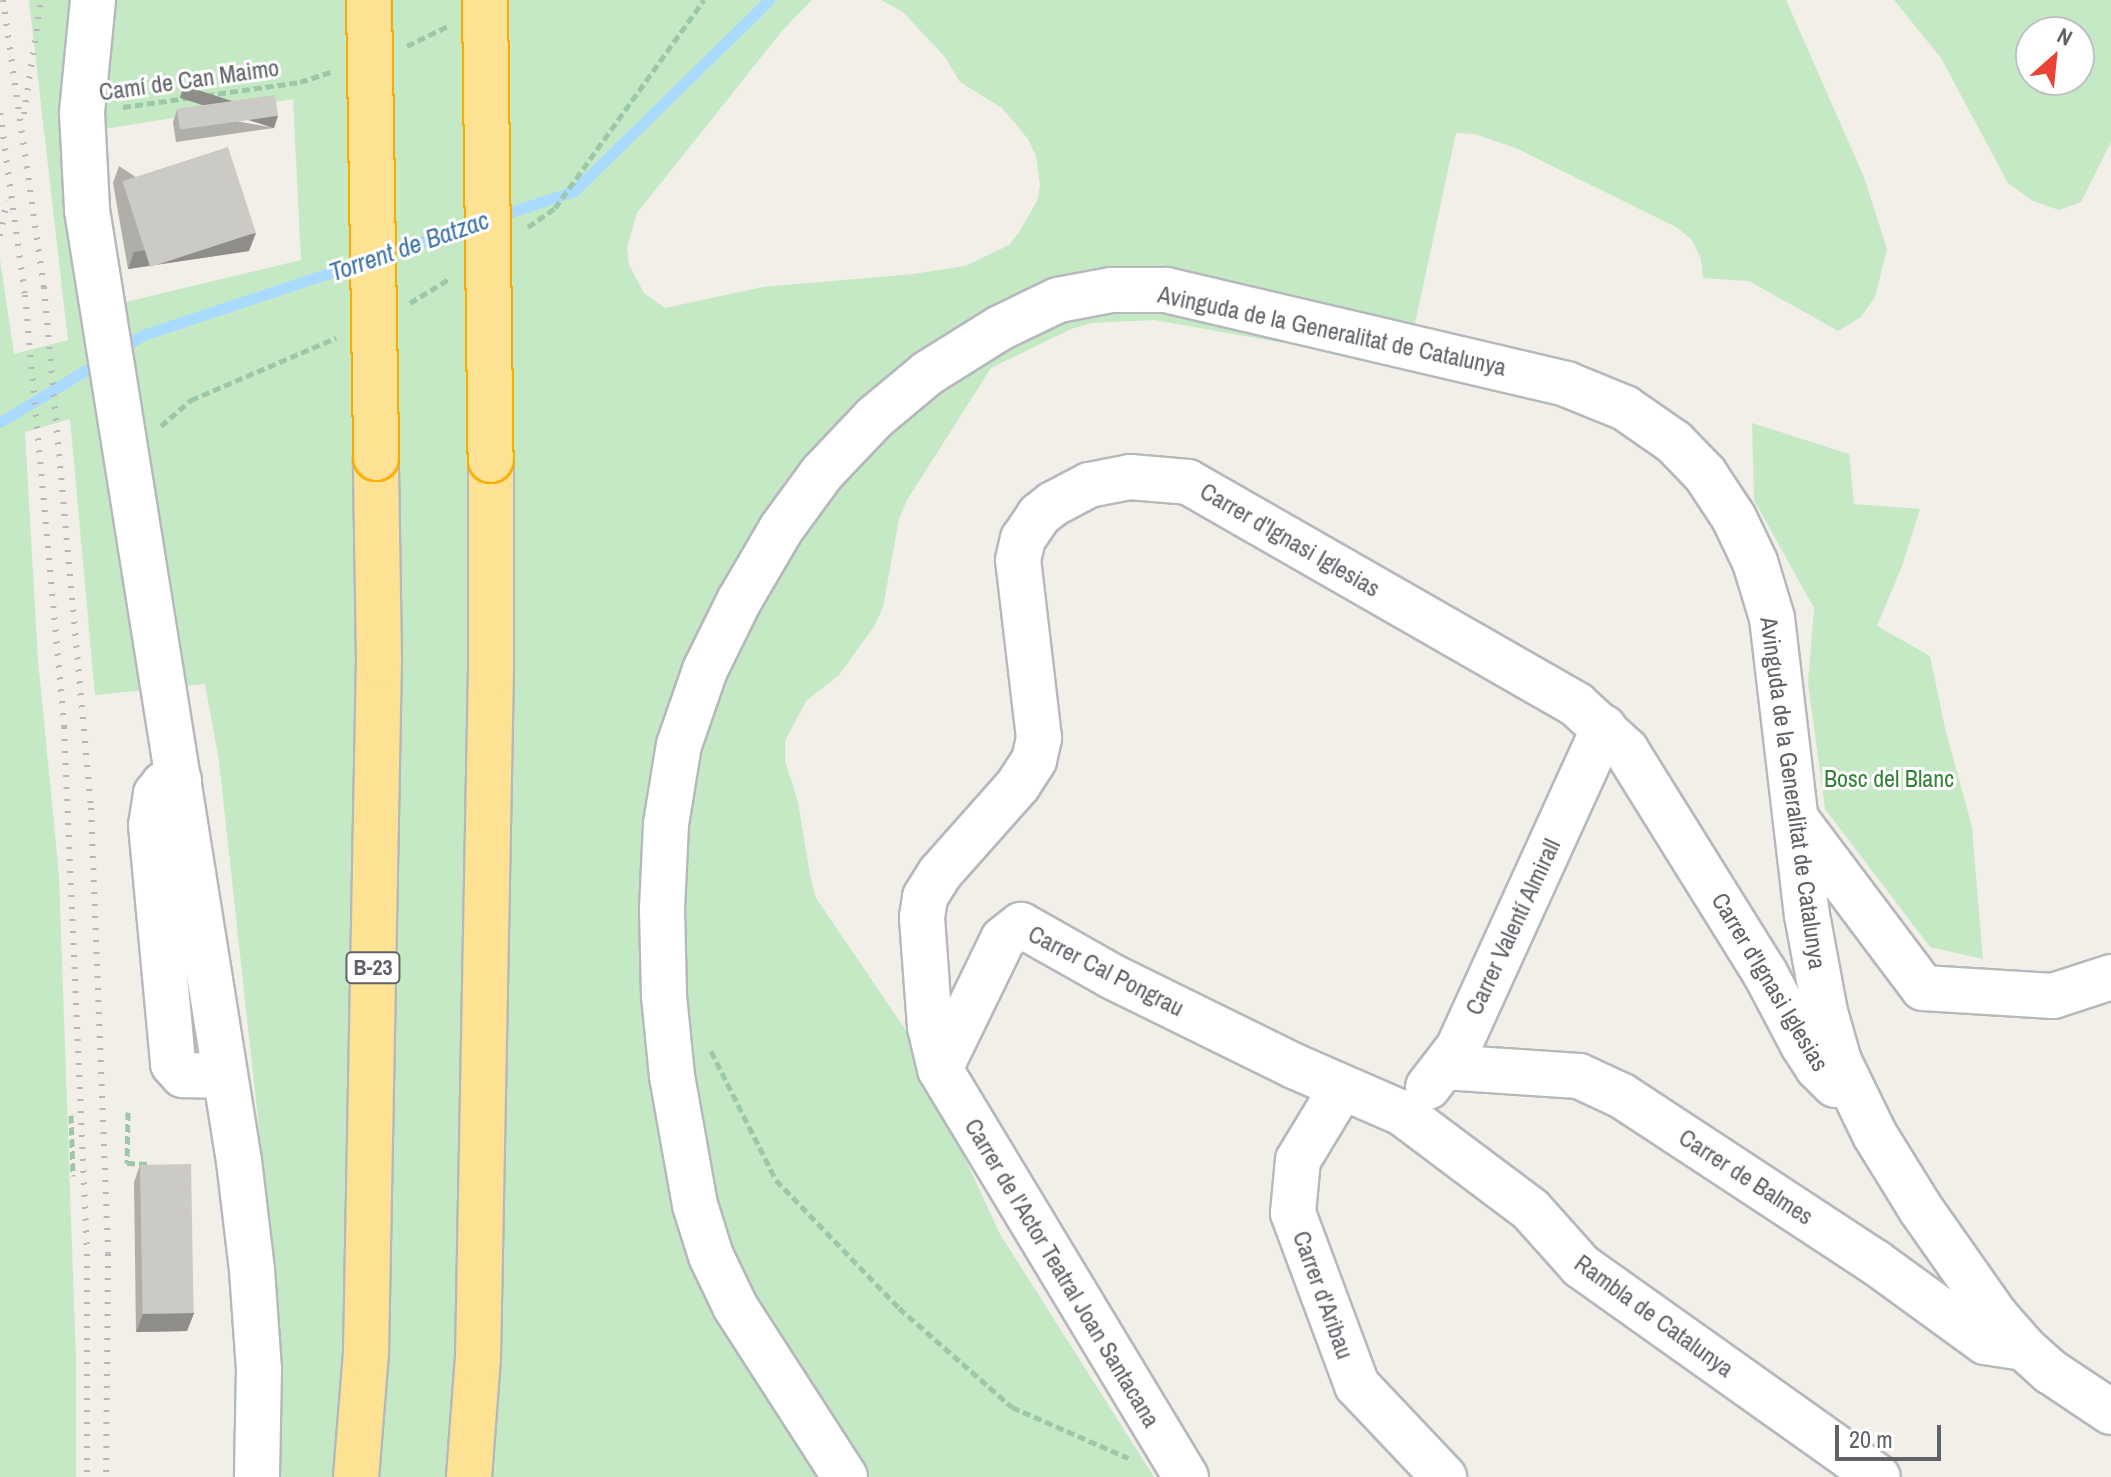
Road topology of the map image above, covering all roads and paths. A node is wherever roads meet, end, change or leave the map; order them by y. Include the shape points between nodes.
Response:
1 (93, 0) edge
2 (369, 0) edge
3 (704, 0) edge
4 (486, 7) edge
5 (300, 82) dead end
6 (82, 113) junction
7 (519, 233) dead end
8 (458, 273) dead end
9 (408, 304) dead end
10 (341, 335) dead end
11 (127, 456) junction
12 (1604, 728) junction
13 (1795, 817) junction
14 (2111, 977) edge
15 (709, 1047) dead end
16 (1444, 1067) junction
17 (940, 1069) junction
18 (1341, 1089) junction
19 (1860, 1109) junction
20 (128, 1112) dead end
21 (1402, 1113) junction
22 (71, 1115) dead end
23 (147, 1164) edge
24 (73, 1176) dead end
25 (2024, 1348) junction
26 (2111, 1412) edge
27 (1143, 1464) dead end
28 (257, 1477) edge
29 (356, 1477) edge
30 (469, 1477) edge
31 (845, 1477) edge
32 (1186, 1477) edge
33 (1444, 1477) edge
34 (1878, 1477) edge

1 - 6 street
2 - 29 highway, B-23, bridge via 379,660 366,1353
3 - 7 path via 555,208
4 - 30 highway, bridge via 491,686 479,1343
5 - 6 path, Camí de Can Maimo
6 - 11 street via 87,210
8 - 9 path
10 - 11 path via 191,400
11 - 28 street via 252,1270 259,1369
12 - 16 street, Carrer Valentí Almirall via 1458,1048
12 - 17 street, Carrer d'Ignasi Iglesias via 1577,705 1188,482 1130,477 1089,485 1039,515 1023,539 1018,560 1038,712 1034,760 925,897 930,1027
12 - 19 street, Carrer d'Ignasi Iglesias via 1634,763 1818,1068
13 - 14 street via 1923,988 2053,996
13 - 19 street, Avinguda de la Generalitat de Catalunya via 1825,1012
13 - 31 street, Avinguda de la Generalitat de Catalunya via 1772,618 1755,562 1705,474 1674,442 1625,408 1566,384 1166,290 1112,290 1058,300 928,373 874,418 822,473 739,601 705,670 679,745 666,824 664,996 695,1205 735,1306
15 - 27 path via 776,1180 899,1308 1012,1407
16 - 21 street, Carrer Valentí Almirall
16 - 25 street, Carrer de Balmes via 1579,1076 1622,1096 1875,1262 1985,1342
17 - 18 street, Carrer Cal Pongrau via 1003,939 1021,925 1111,976
17 - 32 street, Carrer de l'Actor Teatral Joan Santacana
18 - 21 street
18 - 33 street, Carrer d'Aribau via 1298,1160 1293,1213 1357,1385
19 - 25 street, Avinguda de la Generalitat de Catalunya via 1927,1219
20 - 23 path via 127,1163
21 - 34 street, Rambla de Catalunya via 1531,1210 1581,1266
22 - 24 path
25 - 26 street, Avinguda de la Generalitat de Catalunya

